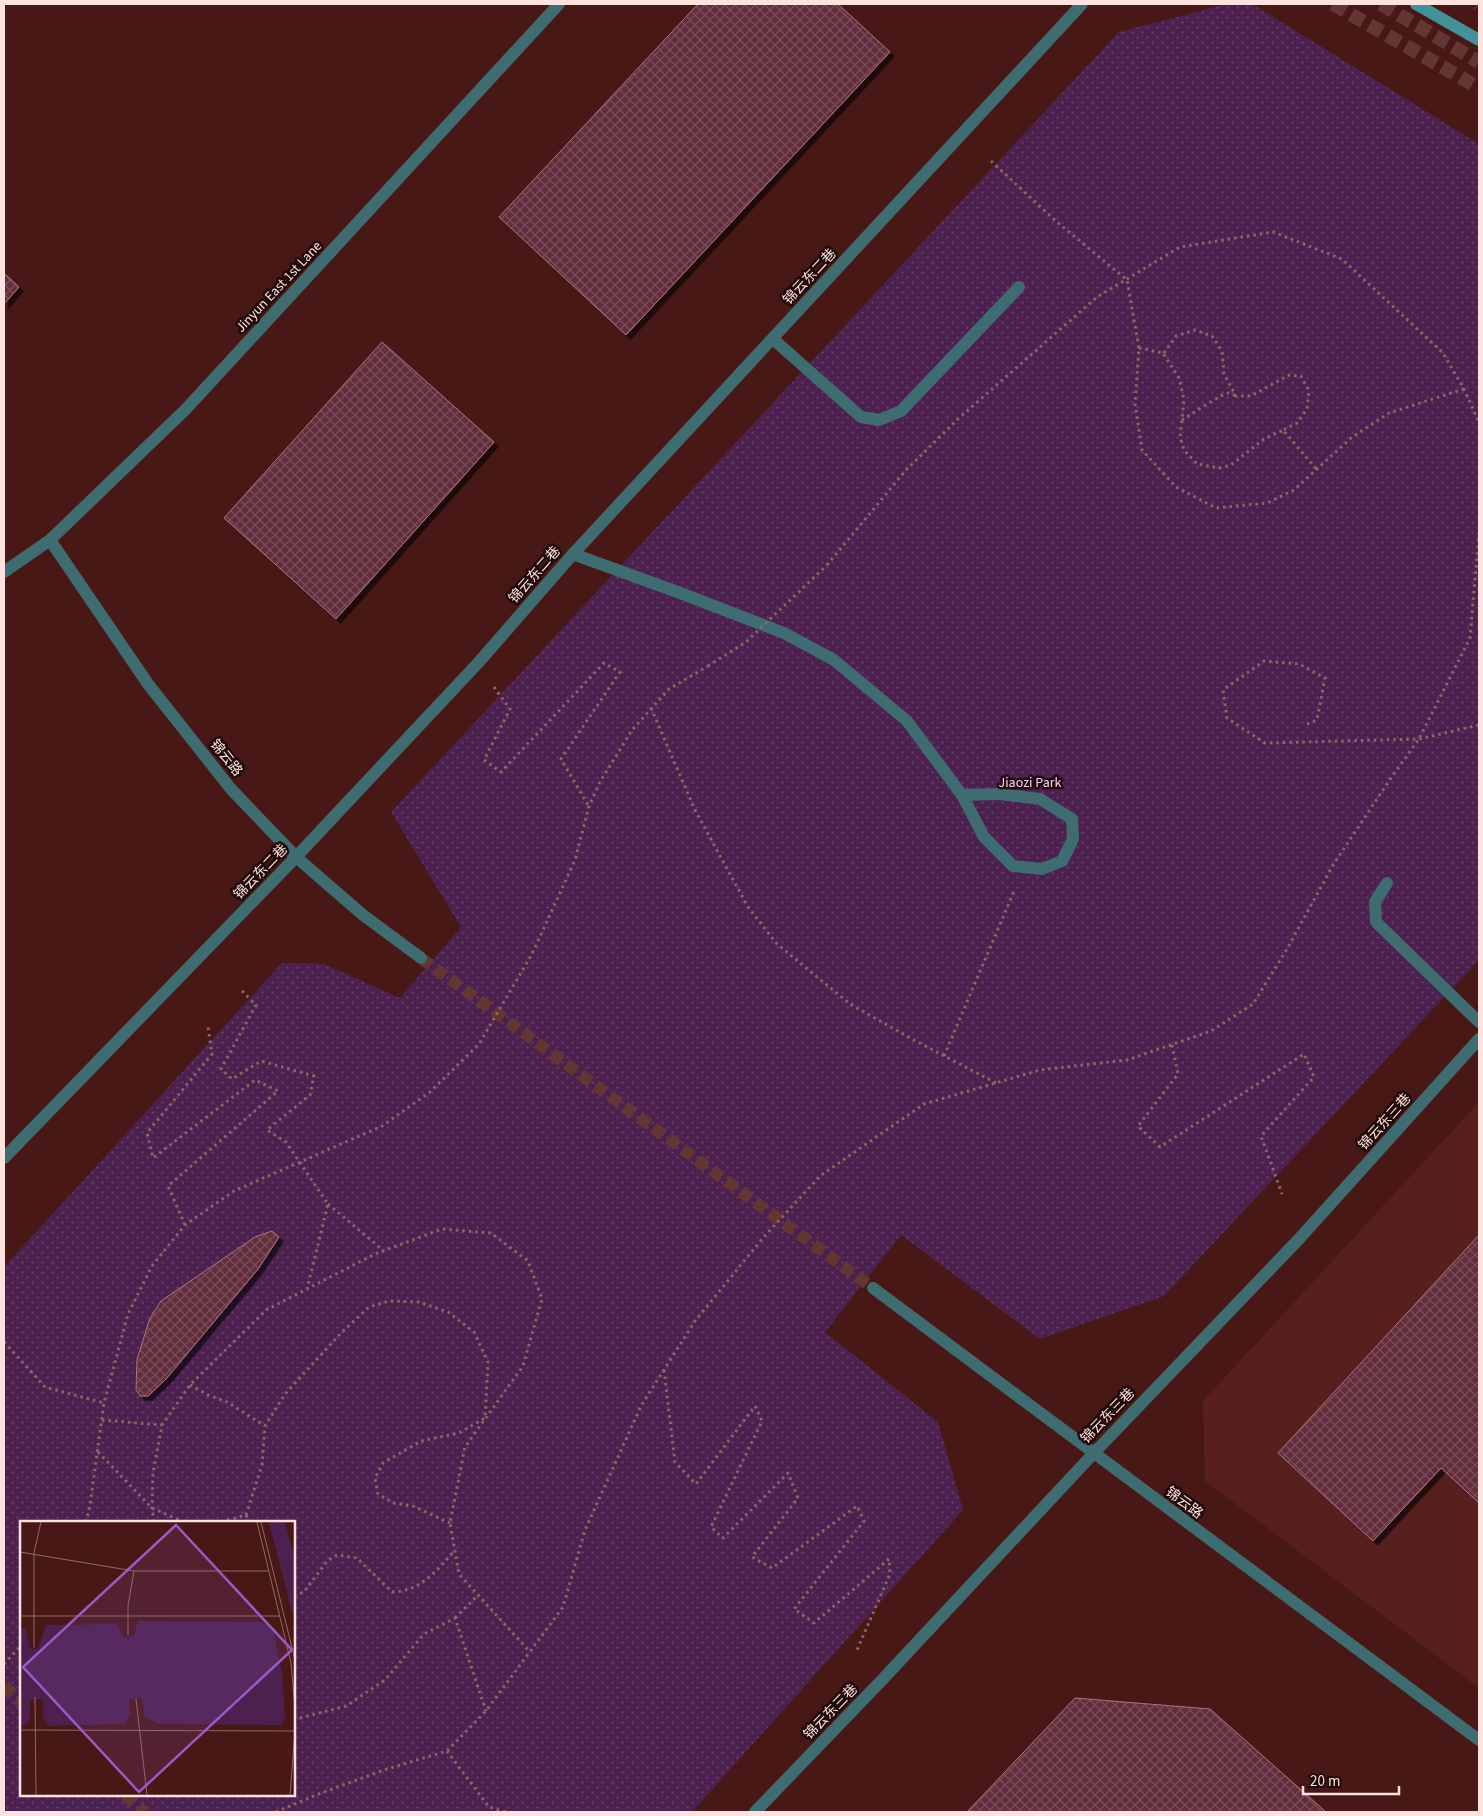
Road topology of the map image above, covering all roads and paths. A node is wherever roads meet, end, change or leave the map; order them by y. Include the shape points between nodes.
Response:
1 (559, 4) edge
2 (1082, 4) edge
3 (1416, 4) edge
4 (1479, 40) edge
5 (991, 162) dead end
6 (1127, 280) junction
7 (1019, 287) dead end
8 (773, 339) junction
9 (1139, 348) junction
10 (1164, 353) junction
11 (1464, 389) junction
12 (1236, 396) junction
13 (1182, 420) junction
14 (1479, 422) edge
15 (1283, 430) junction
16 (1317, 470) junction
17 (1479, 533) edge
18 (50, 540) junction
19 (573, 554) junction
20 (4, 572) edge
21 (494, 687) dead end
22 (651, 708) junction
23 (1307, 724) dead end
24 (1479, 725) edge
25 (1419, 739) junction
26 (962, 795) junction
27 (589, 806) junction
28 (296, 857) junction
29 (1024, 868) junction
30 (1386, 883) dead end
31 (421, 958) tunnel mouth
32 (242, 991) dead end
33 (1479, 1022) edge
34 (208, 1027) dead end
35 (1479, 1039) edge
36 (1172, 1044) junction
37 (944, 1056) junction
38 (996, 1083) junction
39 (4, 1158) edge
40 (300, 1162) junction
41 (1282, 1194) dead end
42 (328, 1204) junction
43 (186, 1225) junction
44 (384, 1251) junction
45 (873, 1288) tunnel mouth
46 (307, 1290) junction
47 (4, 1342) edge
48 (664, 1370) junction
49 (190, 1385) junction
50 (104, 1403) junction
51 (485, 1418) junction
52 (102, 1420) junction
53 (162, 1425) junction
54 (265, 1426) junction
55 (97, 1452) junction
56 (1093, 1454) junction
57 (152, 1508) junction
58 (246, 1515) junction
59 (85, 1521) edge
60 (154, 1521) edge
61 (182, 1521) edge
62 (225, 1521) edge
63 (248, 1521) edge
64 (450, 1523) junction
65 (455, 1550) junction
66 (478, 1595) junction
67 (295, 1596) edge
68 (455, 1618) junction
69 (20, 1647) edge
70 (857, 1650) dead end
71 (530, 1652) junction
72 (4, 1664) edge
73 (486, 1711) junction
74 (295, 1716) edge
75 (1479, 1740) edge
76 (447, 1751) junction
77 (276, 1812) edge
78 (506, 1812) edge
79 (755, 1812) edge

1 - 18 street, Jinyun East 1st Lane via 186,409
2 - 8 street, 锦云东二巷
3 - 4 main road
5 - 6 path
6 - 9 path
6 - 11 path via 1180,247 1273,232 1342,259 1443,353
6 - 22 path, bridge via 1097,298 958,419 906,470 827,564 746,642 669,688
7 - 8 street via 901,411 879,420 861,417
8 - 19 street, 锦云东二巷
9 - 10 path
9 - 16 path via 1135,404 1142,450 1176,487 1216,508 1267,503 1294,490
10 - 12 path via 1176,336 1196,330 1212,336 1222,351 1224,374
10 - 13 path via 1179,378 1184,400
11 - 14 path
11 - 16 path via 1389,413 1351,438
12 - 13 path via 1228,393 1218,396
12 - 15 path via 1251,396 1289,375 1301,376 1309,391 1307,409 1297,423
13 - 15 path via 1180,437 1184,450 1197,464 1219,468 1231,465 1264,439
15 - 16 path
17 - 25 path via 1470,638
18 - 20 street, Jinyun East 1st Lane
18 - 28 street, 锦云路 via 148,684 232,789
19 - 26 street via 784,634 834,660 907,721
19 - 28 street, 锦云东二巷 via 478,663
21 - 27 path via 510,709 484,760 501,772 604,663 620,672 561,759
22 - 27 path via 632,730
22 - 37 path via 695,810 748,907 777,944 850,1004
23 - 25 path via 1317,720 1326,678 1300,664 1264,661 1223,690 1227,718 1265,743
24 - 25 path
25 - 36 path via 1333,865 1287,950 1253,1004 1211,1031
26 - 29 street via 984,838 1013,866
26 - 29 street via 999,794 1040,799 1072,819 1072,839 1062,861 1042,869
27 - 40 path via 575,860 548,920 532,954 479,1044 430,1092 382,1126
28 - 31 street, 锦云路 via 363,915
28 - 39 street, 锦云东二巷
29 - 37 path
30 - 33 street via 1375,902 1376,922
32 - 40 path via 256,1005 221,1069 232,1079 261,1061 314,1076 310,1095 267,1130 286,1142
34 - 43 path via 212,1054 147,1133 153,1158 255,1080 278,1091 168,1186
35 - 56 street, 锦云东三巷 via 1299,1239
36 - 38 path via 1127,1060 1040,1070
36 - 41 path via 1178,1074 1138,1126 1160,1147 1304,1054 1314,1077 1261,1136
37 - 38 path
38 - 48 path via 924,1104 820,1176 762,1239 695,1321
40 - 42 path
40 - 43 path via 234,1191
42 - 44 path
42 - 46 path
43 - 50 path via 152,1266 128,1314
44 - 46 path
44 - 51 path via 442,1229 491,1233 528,1261 542,1299 523,1366
45 - 56 street, 锦云路
46 - 49 path via 266,1310
47 - 50 path via 45,1387
48 - 70 path via 674,1462 696,1484 756,1406 762,1421 711,1527 723,1538 788,1473 798,1498 752,1557 772,1568 857,1506 864,1521 794,1609 814,1623 889,1560 890,1574
48 - 71 path via 640,1406 585,1530 563,1607
49 - 53 path
49 - 54 path
50 - 52 path
51 - 54 path via 488,1362 474,1332 440,1309 419,1302 389,1301 369,1307 341,1333 285,1394
51 - 64 path via 465,1447
51 - 64 path via 460,1433 421,1441 406,1449 384,1463 375,1478 378,1494 393,1504 413,1506
52 - 53 path
52 - 55 path
53 - 57 path via 153,1473
54 - 58 path via 262,1465
55 - 57 path
55 - 59 path
56 - 75 street, 锦云路
56 - 79 street, 锦云东三巷
57 - 60 path
57 - 61 path
58 - 62 path
58 - 63 path
64 - 65 path
65 - 66 path via 459,1574
65 - 67 path via 429,1579 406,1592 392,1592 357,1558 337,1554 327,1561 304,1592
66 - 68 path
66 - 71 path
68 - 73 path
68 - 74 path via 424,1634 385,1680 346,1706 300,1718
69 - 72 path
71 - 73 path
73 - 76 path
76 - 77 path via 384,1770
76 - 78 path via 489,1808

